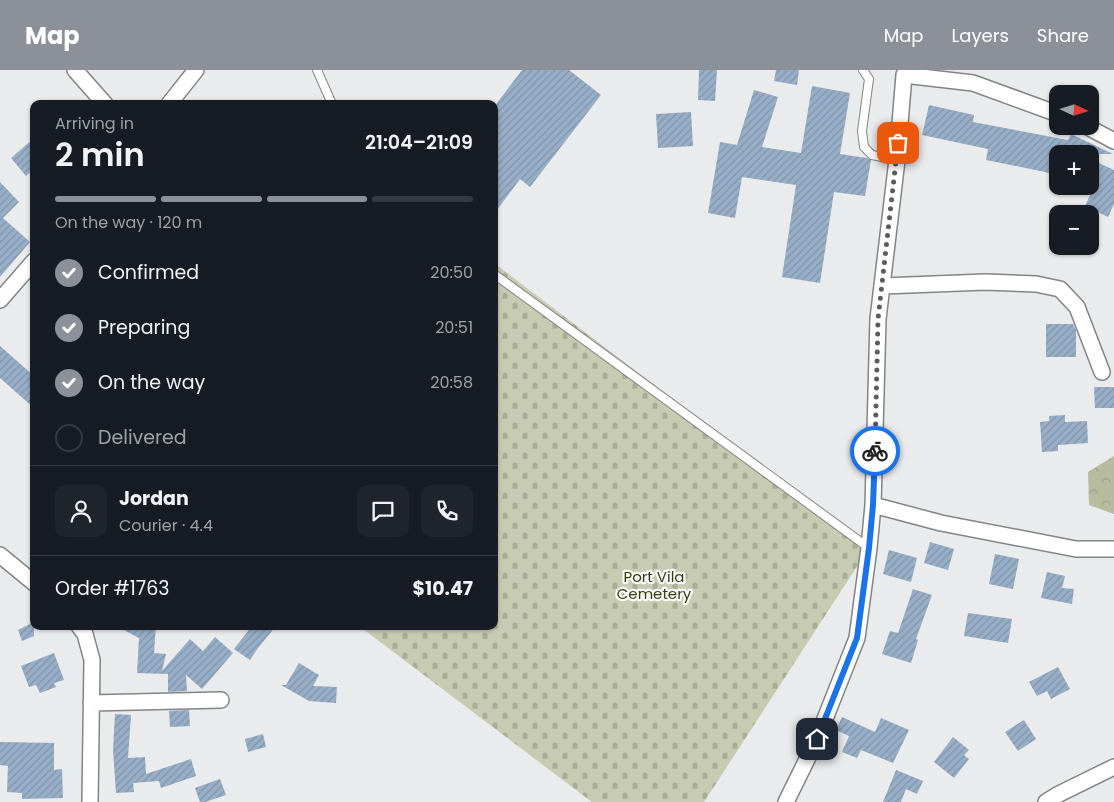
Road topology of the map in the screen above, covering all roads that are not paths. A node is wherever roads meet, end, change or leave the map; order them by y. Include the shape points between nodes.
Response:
1 (75, 70) edge
2 (196, 70) edge
3 (317, 70) edge
4 (862, 70) edge
5 (905, 73) edge
6 (101, 100) edge
7 (172, 100) edge
8 (330, 100) edge
9 (1049, 111) edge
10 (1099, 133) edge
11 (1114, 141) edge
12 (896, 160) junction
13 (30, 266) edge
14 (498, 277) edge
15 (883, 286) junction
16 (0, 300) edge
17 (1102, 372) dead end
18 (873, 505) junction
19 (869, 548) junction
20 (1114, 549) edge
21 (0, 555) edge
22 (30, 580) edge
23 (82, 630) edge
24 (221, 700) dead end
25 (91, 703) junction
26 (1114, 767) edge
27 (90, 802) edge
28 (786, 802) edge
29 (1046, 802) edge

1 - 6 street
2 - 7 street
3 - 8 lane
4 - 12 lane via 869,79 862,131 864,147 872,155
5 - 9 street via 973,83
5 - 12 street
10 - 11 street
12 - 15 street
13 - 16 street
14 - 19 lane
15 - 17 street via 986,282 1036,284 1060,289 1077,307
15 - 18 street via 878,319
18 - 19 street
18 - 20 street via 942,523 1076,549
19 - 28 street via 857,638 817,739
21 - 22 street
23 - 25 street via 92,660
24 - 25 street
25 - 27 street
26 - 29 street

